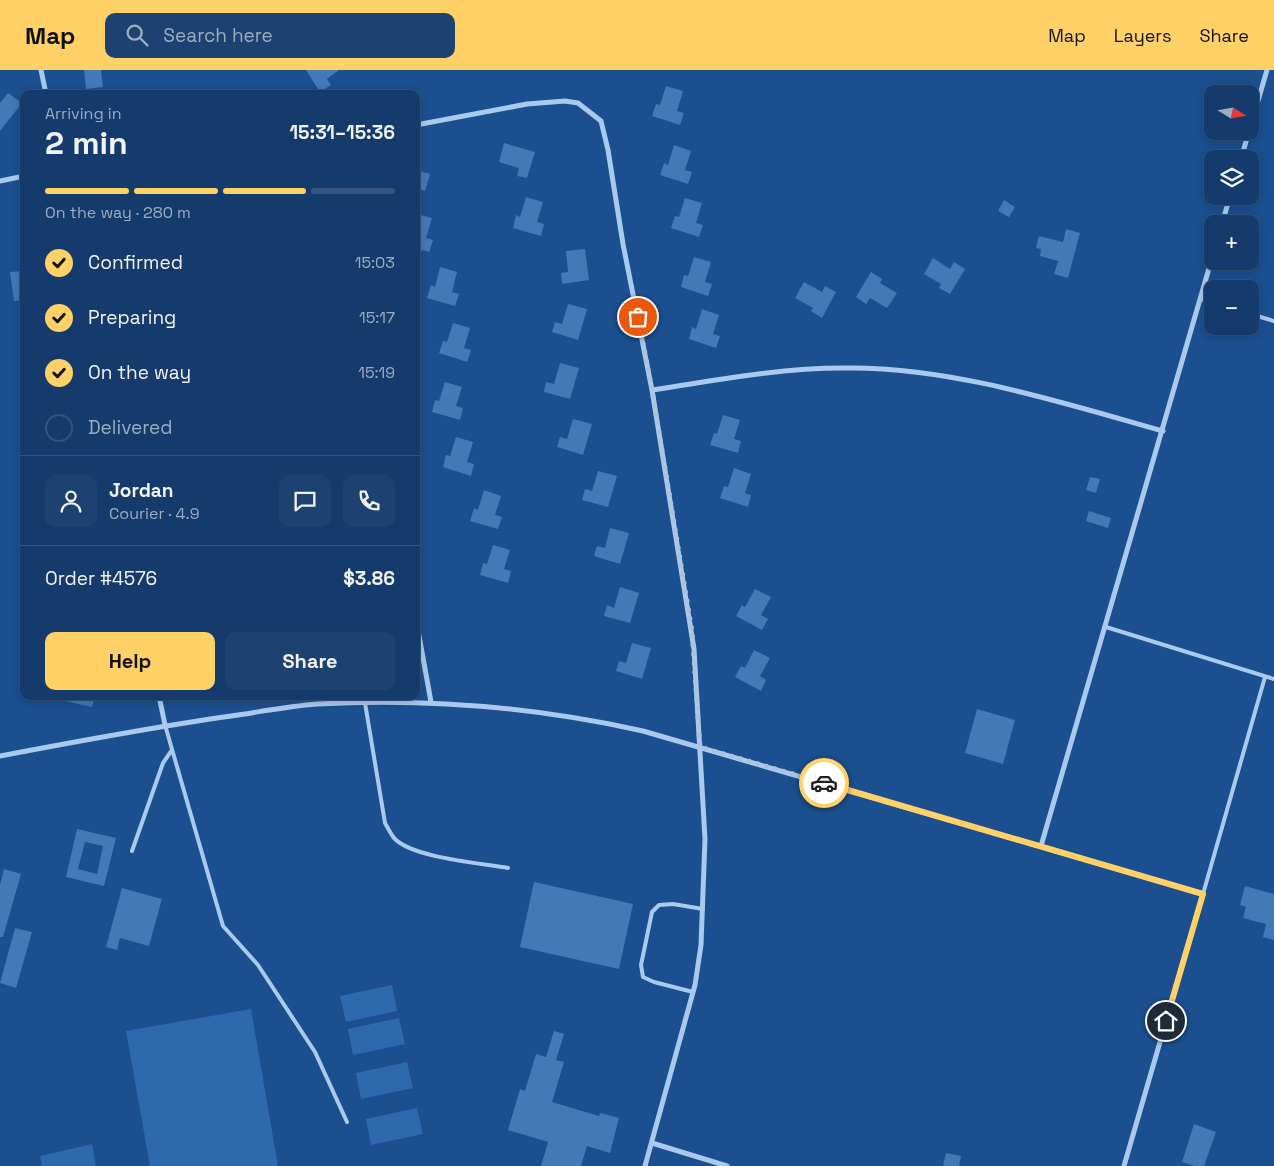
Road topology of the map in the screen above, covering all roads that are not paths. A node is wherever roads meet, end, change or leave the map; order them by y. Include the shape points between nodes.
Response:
1 (41, 70) edge
2 (1267, 70) edge
3 (45, 90) edge
4 (1259, 98) edge
5 (420, 124) edge
6 (20, 177) edge
7 (0, 181) edge
8 (1209, 270) edge
9 (1201, 299) junction
10 (1204, 300) edge
11 (1259, 317) edge
12 (1274, 321) edge
13 (652, 390) junction
14 (1163, 431) junction
15 (1106, 627) junction
16 (420, 641) edge
17 (1265, 677) junction
18 (1274, 679) edge
19 (161, 700) edge
20 (431, 702) junction
21 (365, 703) junction
22 (165, 725) junction
23 (700, 747) junction
24 (172, 750) junction
25 (0, 756) edge
26 (1042, 846) junction
27 (132, 851) dead end
28 (508, 868) dead end
29 (1203, 894) junction
30 (703, 908) junction
31 (693, 992) junction
32 (347, 1122) dead end
33 (652, 1143) junction
34 (645, 1166) edge
35 (727, 1166) edge
36 (1124, 1166) edge

1 - 3 street
2 - 4 street
5 - 13 street via 527,104 565,101 578,103 600,121
6 - 7 street
8 - 9 street
9 - 10 lane
9 - 14 street
11 - 12 lane
13 - 14 street via 799,370 898,370 1054,400
13 - 23 street via 693,640
14 - 15 street
15 - 17 lane
15 - 26 street
16 - 20 street
17 - 18 lane
17 - 29 lane
19 - 22 street
20 - 21 street
20 - 23 street via 506,707 579,717
21 - 22 street via 315,704
21 - 28 lane via 385,822 394,839 426,854
22 - 24 lane
22 - 25 street
23 - 26 street
23 - 30 street via 705,838
24 - 27 lane via 163,764
24 - 32 lane via 223,926 258,965 315,1052
26 - 29 street
29 - 36 street
30 - 31 street
30 - 31 lane via 659,905 652,912 641,965 643,977
31 - 33 street
33 - 34 street
33 - 35 street

